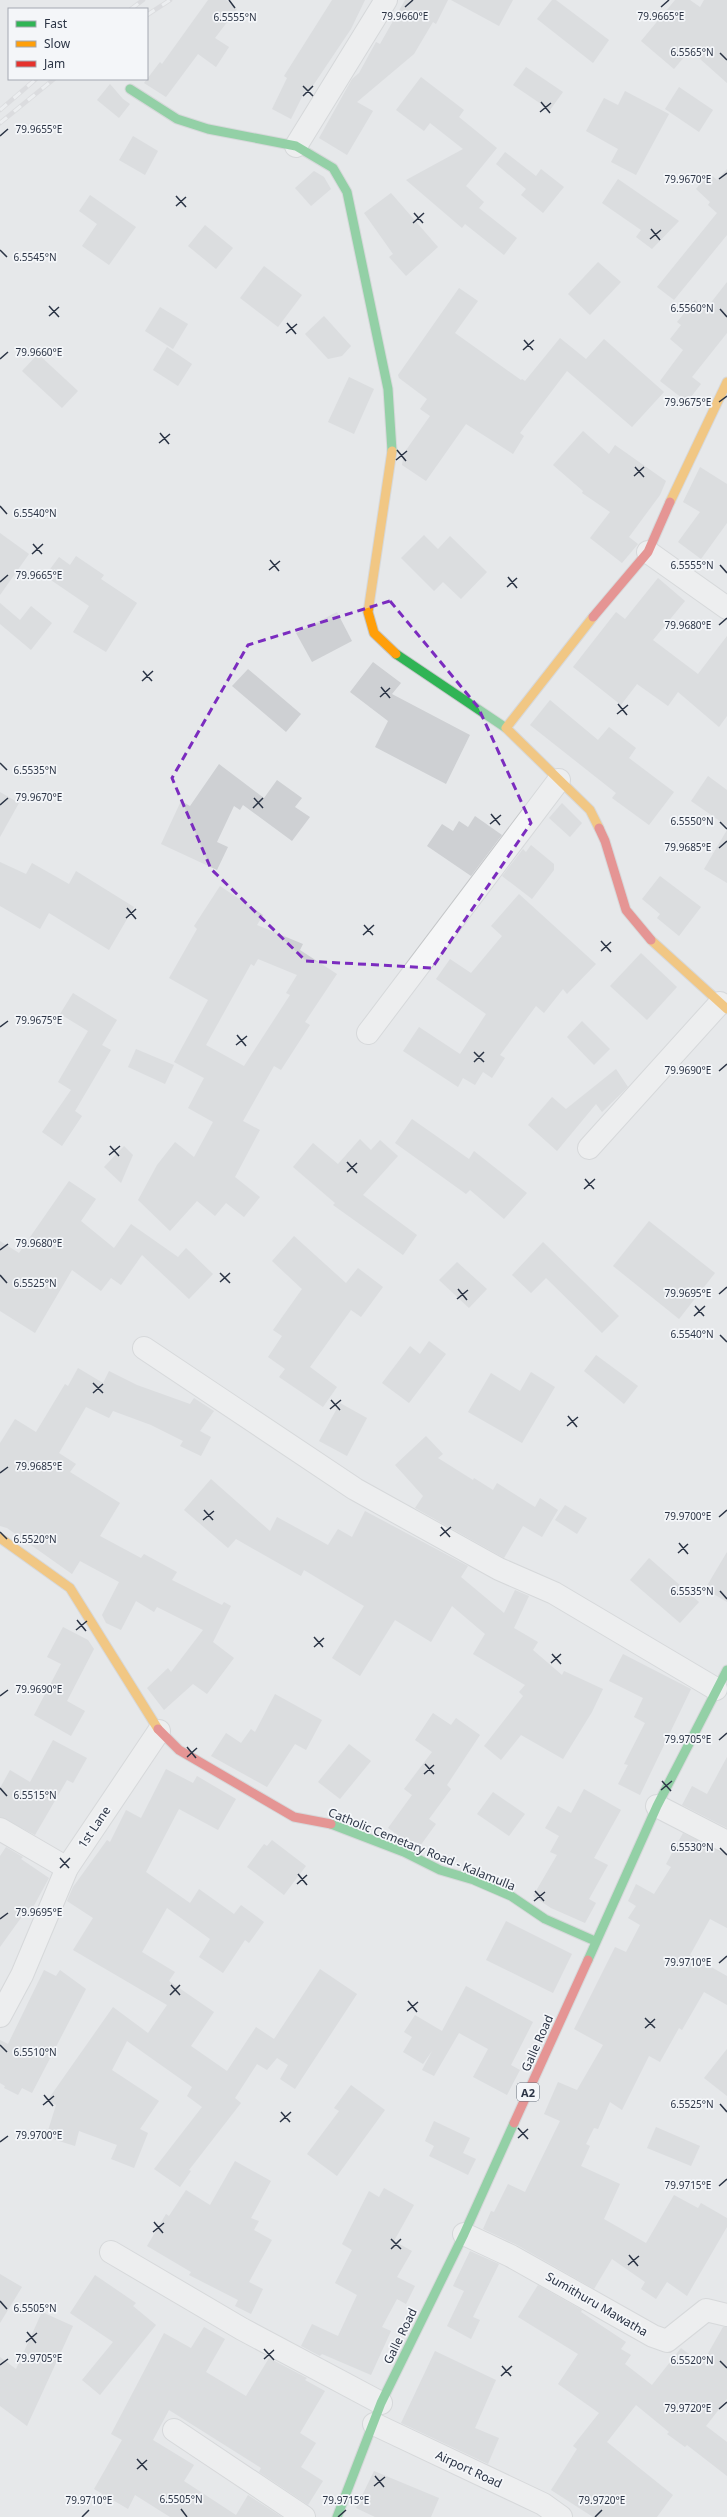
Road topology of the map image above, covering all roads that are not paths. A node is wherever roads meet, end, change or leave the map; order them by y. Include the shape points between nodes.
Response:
1 (386, 0) edge
2 (130, 89) dead end
3 (296, 146) junction
4 (727, 382) edge
5 (648, 552) junction
6 (727, 608) edge
7 (506, 728) junction
8 (559, 780) junction
9 (723, 1006) edge
10 (368, 1033) dead end
11 (589, 1148) dead end
12 (144, 1348) dead end
13 (0, 1538) edge
14 (727, 1670) edge
15 (716, 1689) junction
16 (159, 1731) junction
17 (657, 1806) junction
18 (0, 1829) edge
19 (727, 1842) edge
20 (67, 1868) junction
21 (595, 1941) junction
22 (0, 2016) edge
23 (464, 2234) junction
24 (111, 2252) dead end
25 (727, 2315) edge
26 (381, 2403) junction
27 (374, 2424) junction
28 (174, 2430) dead end
29 (304, 2517) edge
30 (337, 2517) edge
31 (561, 2517) edge

1 - 3 street
2 - 3 main road via 177,119 208,129
3 - 7 main road via 333,168 347,192 388,388 392,450 368,612 374,633 388,649
4 - 5 main road via 692,452
5 - 6 street
5 - 7 main road via 565,650
7 - 8 main road
8 - 9 main road via 590,810 604,841 626,910 654,945
8 - 10 street
9 - 11 street
12 - 15 street via 355,1489 499,1569 554,1593
13 - 16 main road, Catholic Cemetary Road - Kalamulla via 70,1588
14 - 15 main road, Galle Road / A2
15 - 17 main road, Galle Road / A2
16 - 20 street, 1st Lane
16 - 21 main road, Catholic Cemetary Road - Kalamulla via 179,1750 204,1766 294,1817 322,1821 404,1852 440,1870 474,1880 511,1896 545,1919
17 - 19 street
17 - 21 main road, Galle Road / A2
18 - 20 street
20 - 22 street, 1st Lane via 22,1975
21 - 23 main road, Galle Road / A2
23 - 25 street, Sumithuru Mawatha via 511,2256 653,2336 667,2341 706,2310
23 - 26 main road, Galle Road / A2
24 - 26 street via 242,2329
26 - 27 main road, Galle Road / A2
27 - 30 main road, Galle Road / A2
27 - 31 street, Airport Road via 543,2504
28 - 29 street

